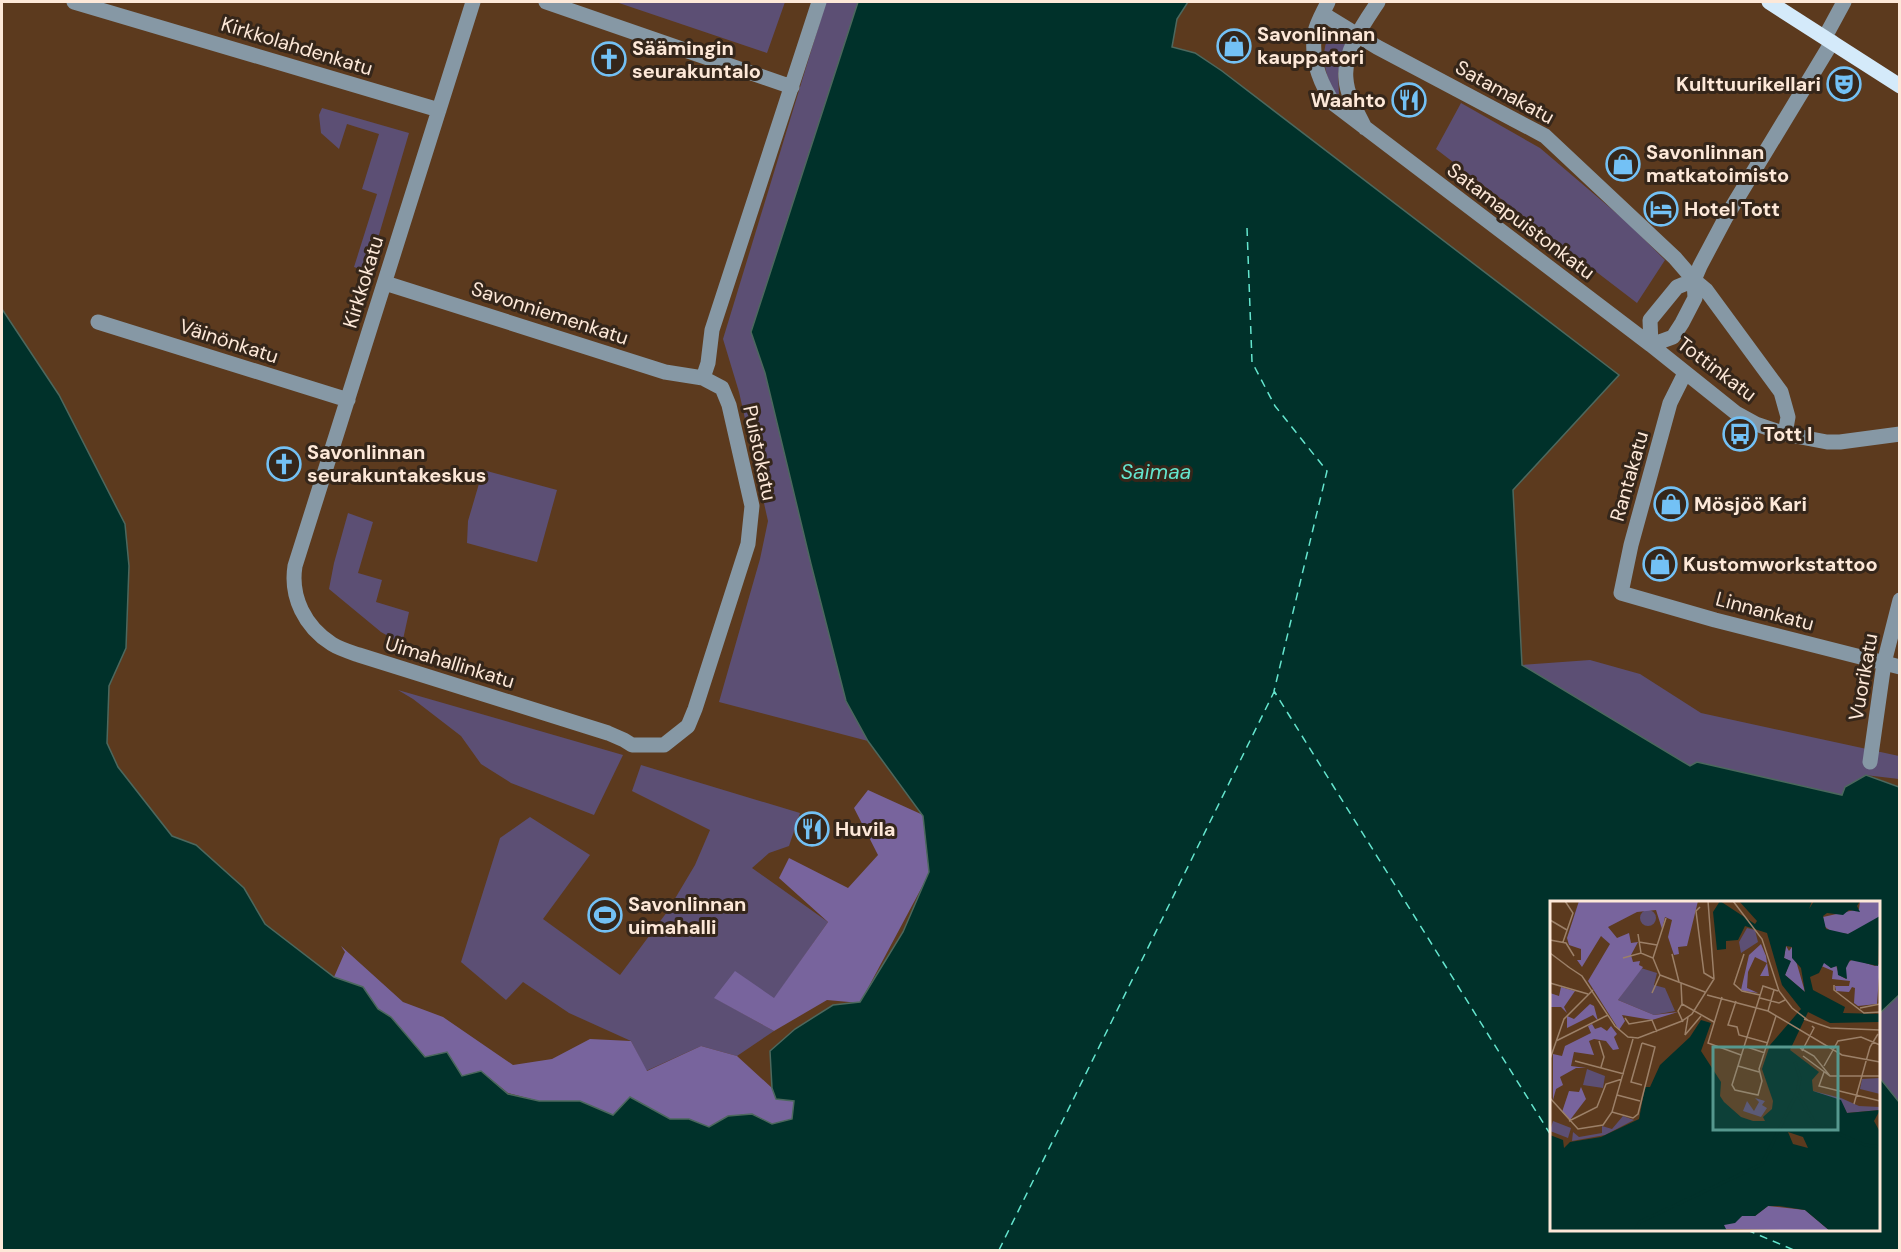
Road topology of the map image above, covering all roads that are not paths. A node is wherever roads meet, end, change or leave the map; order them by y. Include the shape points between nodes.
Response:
1 (74, 2) edge
2 (473, 2) edge
3 (546, 2) edge
4 (819, 2) edge
5 (1378, 2) edge
6 (1769, 2) edge
7 (1844, 2) edge
8 (1325, 8) edge
9 (1358, 35) junction
10 (1828, 39) junction
11 (1899, 86) edge
12 (792, 87) junction
13 (439, 110) junction
14 (1366, 130) junction
15 (1694, 280) junction
16 (385, 283) junction
17 (98, 322) dead end
18 (1651, 345) junction
19 (1685, 373) junction
20 (703, 378) junction
21 (348, 400) junction
22 (1899, 434) edge
23 (1785, 435) junction
24 (293, 576) joint
25 (1621, 593) joint
26 (1899, 600) edge
27 (1884, 663) junction
28 (1899, 667) edge
29 (632, 746) joint
30 (1870, 762) dead end

1 - 13 street, Kirkkolahdenkatu
2 - 13 street, Kirkkokatu
3 - 12 street
4 - 12 street
5 - 9 street
6 - 10 main road
7 - 10 street
8 - 9 street, Satamakatu
8 - 14 street, Satamapuistonkatu via 1314,45 1322,87 1334,104
9 - 14 street via 1347,63 1346,79
9 - 15 street, Satamakatu via 1545,136
10 - 11 main road
10 - 15 street
12 - 20 street via 712,330
13 - 16 street, Kirkkokatu
14 - 18 street, Satamapuistonkatu
15 - 18 street via 1677,287 1650,320
15 - 18 street via 1695,298 1673,337
15 - 23 street, Satamakatu via 1706,290 1781,392 1788,417
16 - 20 street, Savonniemenkatu via 665,372
16 - 21 street, Kirkkokatu
17 - 21 street, Väinönkatu
18 - 19 street, Tottinkatu
19 - 23 street, Tottinkatu via 1736,413
19 - 25 street, Rantakatu via 1670,403 1630,546
20 - 29 street, Puistokatu via 722,388 729,405 752,506 748,544 688,726 664,746
21 - 24 street, Kirkkokatu
22 - 23 street, Tottinkatu via 1840,442
24 - 29 street, Uimahallinkatu via 297,604 334,645 608,733
25 - 27 street, Linnankatu
26 - 27 street, Vuorikatu
27 - 28 street, Linnankatu
27 - 30 street, Vuorikatu

